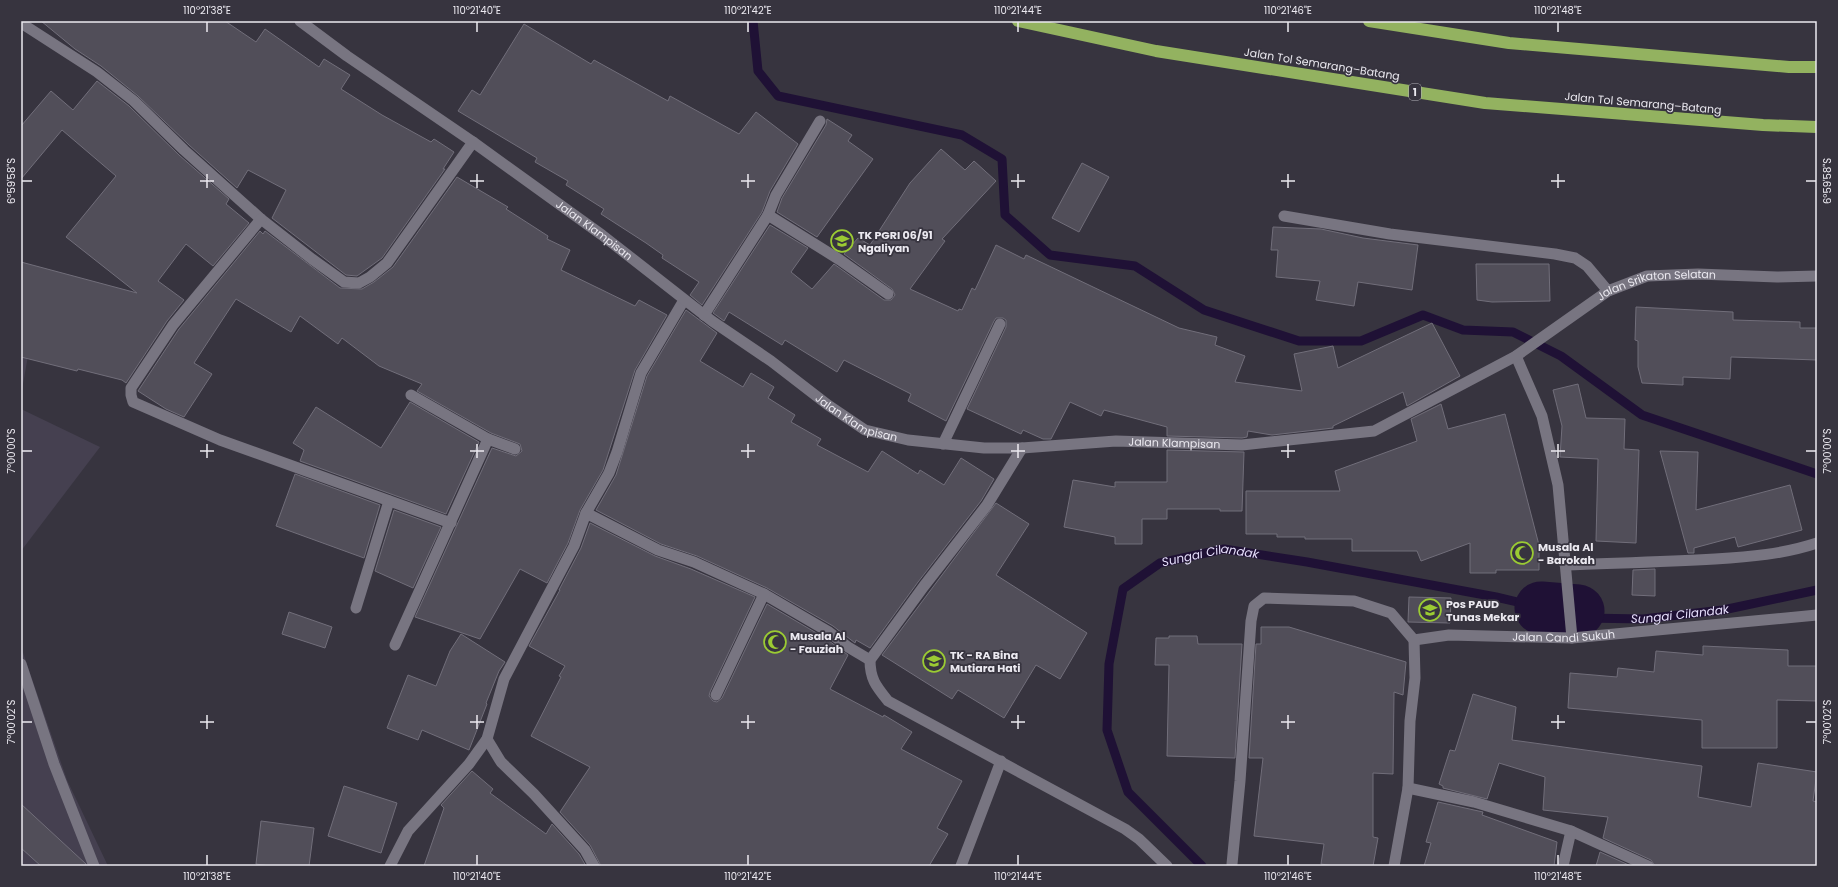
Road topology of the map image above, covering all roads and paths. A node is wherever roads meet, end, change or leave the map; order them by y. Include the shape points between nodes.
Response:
1 (300, 21) edge
2 (1018, 21) edge
3 (1369, 21) edge
4 (21, 23) edge
5 (1817, 67) edge
6 (820, 121) dead end
7 (1817, 127) edge
8 (473, 142) junction
9 (768, 215) junction
10 (1284, 216) dead end
11 (261, 219) junction
12 (1817, 276) edge
13 (1608, 291) junction
14 (888, 294) dead end
15 (684, 300) junction
16 (704, 315) junction
17 (1000, 324) dead end
18 (1516, 356) junction
19 (411, 395) dead end
20 (488, 439) junction
21 (943, 444) junction
22 (1022, 448) junction
23 (515, 449) dead end
24 (389, 500) junction
25 (586, 513) junction
26 (451, 523) junction
27 (1817, 543) edge
28 (1565, 565) junction
29 (764, 594) junction
30 (356, 608) dead end
31 (1817, 615) edge
32 (1572, 634) junction
33 (1414, 640) junction
34 (395, 645) dead end
35 (870, 660) junction
36 (21, 664) edge
37 (716, 695) dead end
38 (486, 739) junction
39 (1000, 761) junction
40 (1408, 788) junction
41 (1571, 831) junction
42 (1232, 864) dead end
43 (94, 866) edge
44 (390, 866) edge
45 (594, 866) edge
46 (961, 866) edge
47 (1166, 866) edge
48 (1394, 866) edge
49 (1563, 866) edge
50 (1648, 866) edge

1 - 8 street, Jalan Klampisan
2 - 7 highway, Jalan Tol Semarang–Batang / 1 via 1156,51 1485,103
3 - 5 highway via 1509,43 1789,67
4 - 11 street via 97,72 134,101
6 - 9 street via 776,195
8 - 11 street via 387,263 359,283 344,282
8 - 15 street, Jalan Klampisan via 602,235
9 - 14 street via 840,260
9 - 16 street
10 - 13 street via 1390,234 1575,258 1588,266
11 - 24 street via 173,325 131,388 133,402 220,440
12 - 13 street, Jalan Srikaton Selatan via 1647,276
13 - 18 street, Jalan Srikaton Selatan
15 - 16 street, Jalan Klampisan
15 - 25 street via 641,373 609,473
16 - 21 street, Jalan Klampisan via 865,430 908,440
17 - 21 street
18 - 22 street, Jalan Klampisan via 1374,431 1242,445 1116,441
18 - 28 street via 1542,416 1558,486
19 - 20 street
20 - 23 street
20 - 26 street
21 - 22 street, Jalan Klampisan
22 - 35 street via 987,505
24 - 26 street
24 - 30 street
25 - 29 street via 658,550 694,562
25 - 38 street via 574,546 504,679
26 - 34 street
27 - 28 street via 1758,556
28 - 32 street
29 - 35 street via 829,632
29 - 37 street
31 - 32 street, Jalan Candi Sukuh
32 - 33 street, Jalan Candi Sukuh via 1449,635
33 - 40 street via 1415,678 1410,721
33 - 42 street via 1390,613 1354,601 1264,598 1254,606
35 - 39 street via 870,675 888,701
36 - 43 street via 54,764
38 - 44 street via 469,764 408,830
38 - 45 street via 501,762 585,850
39 - 46 street
39 - 47 street via 1124,829 1139,839
40 - 41 street via 1474,802
40 - 48 street
41 - 49 street
41 - 50 street

